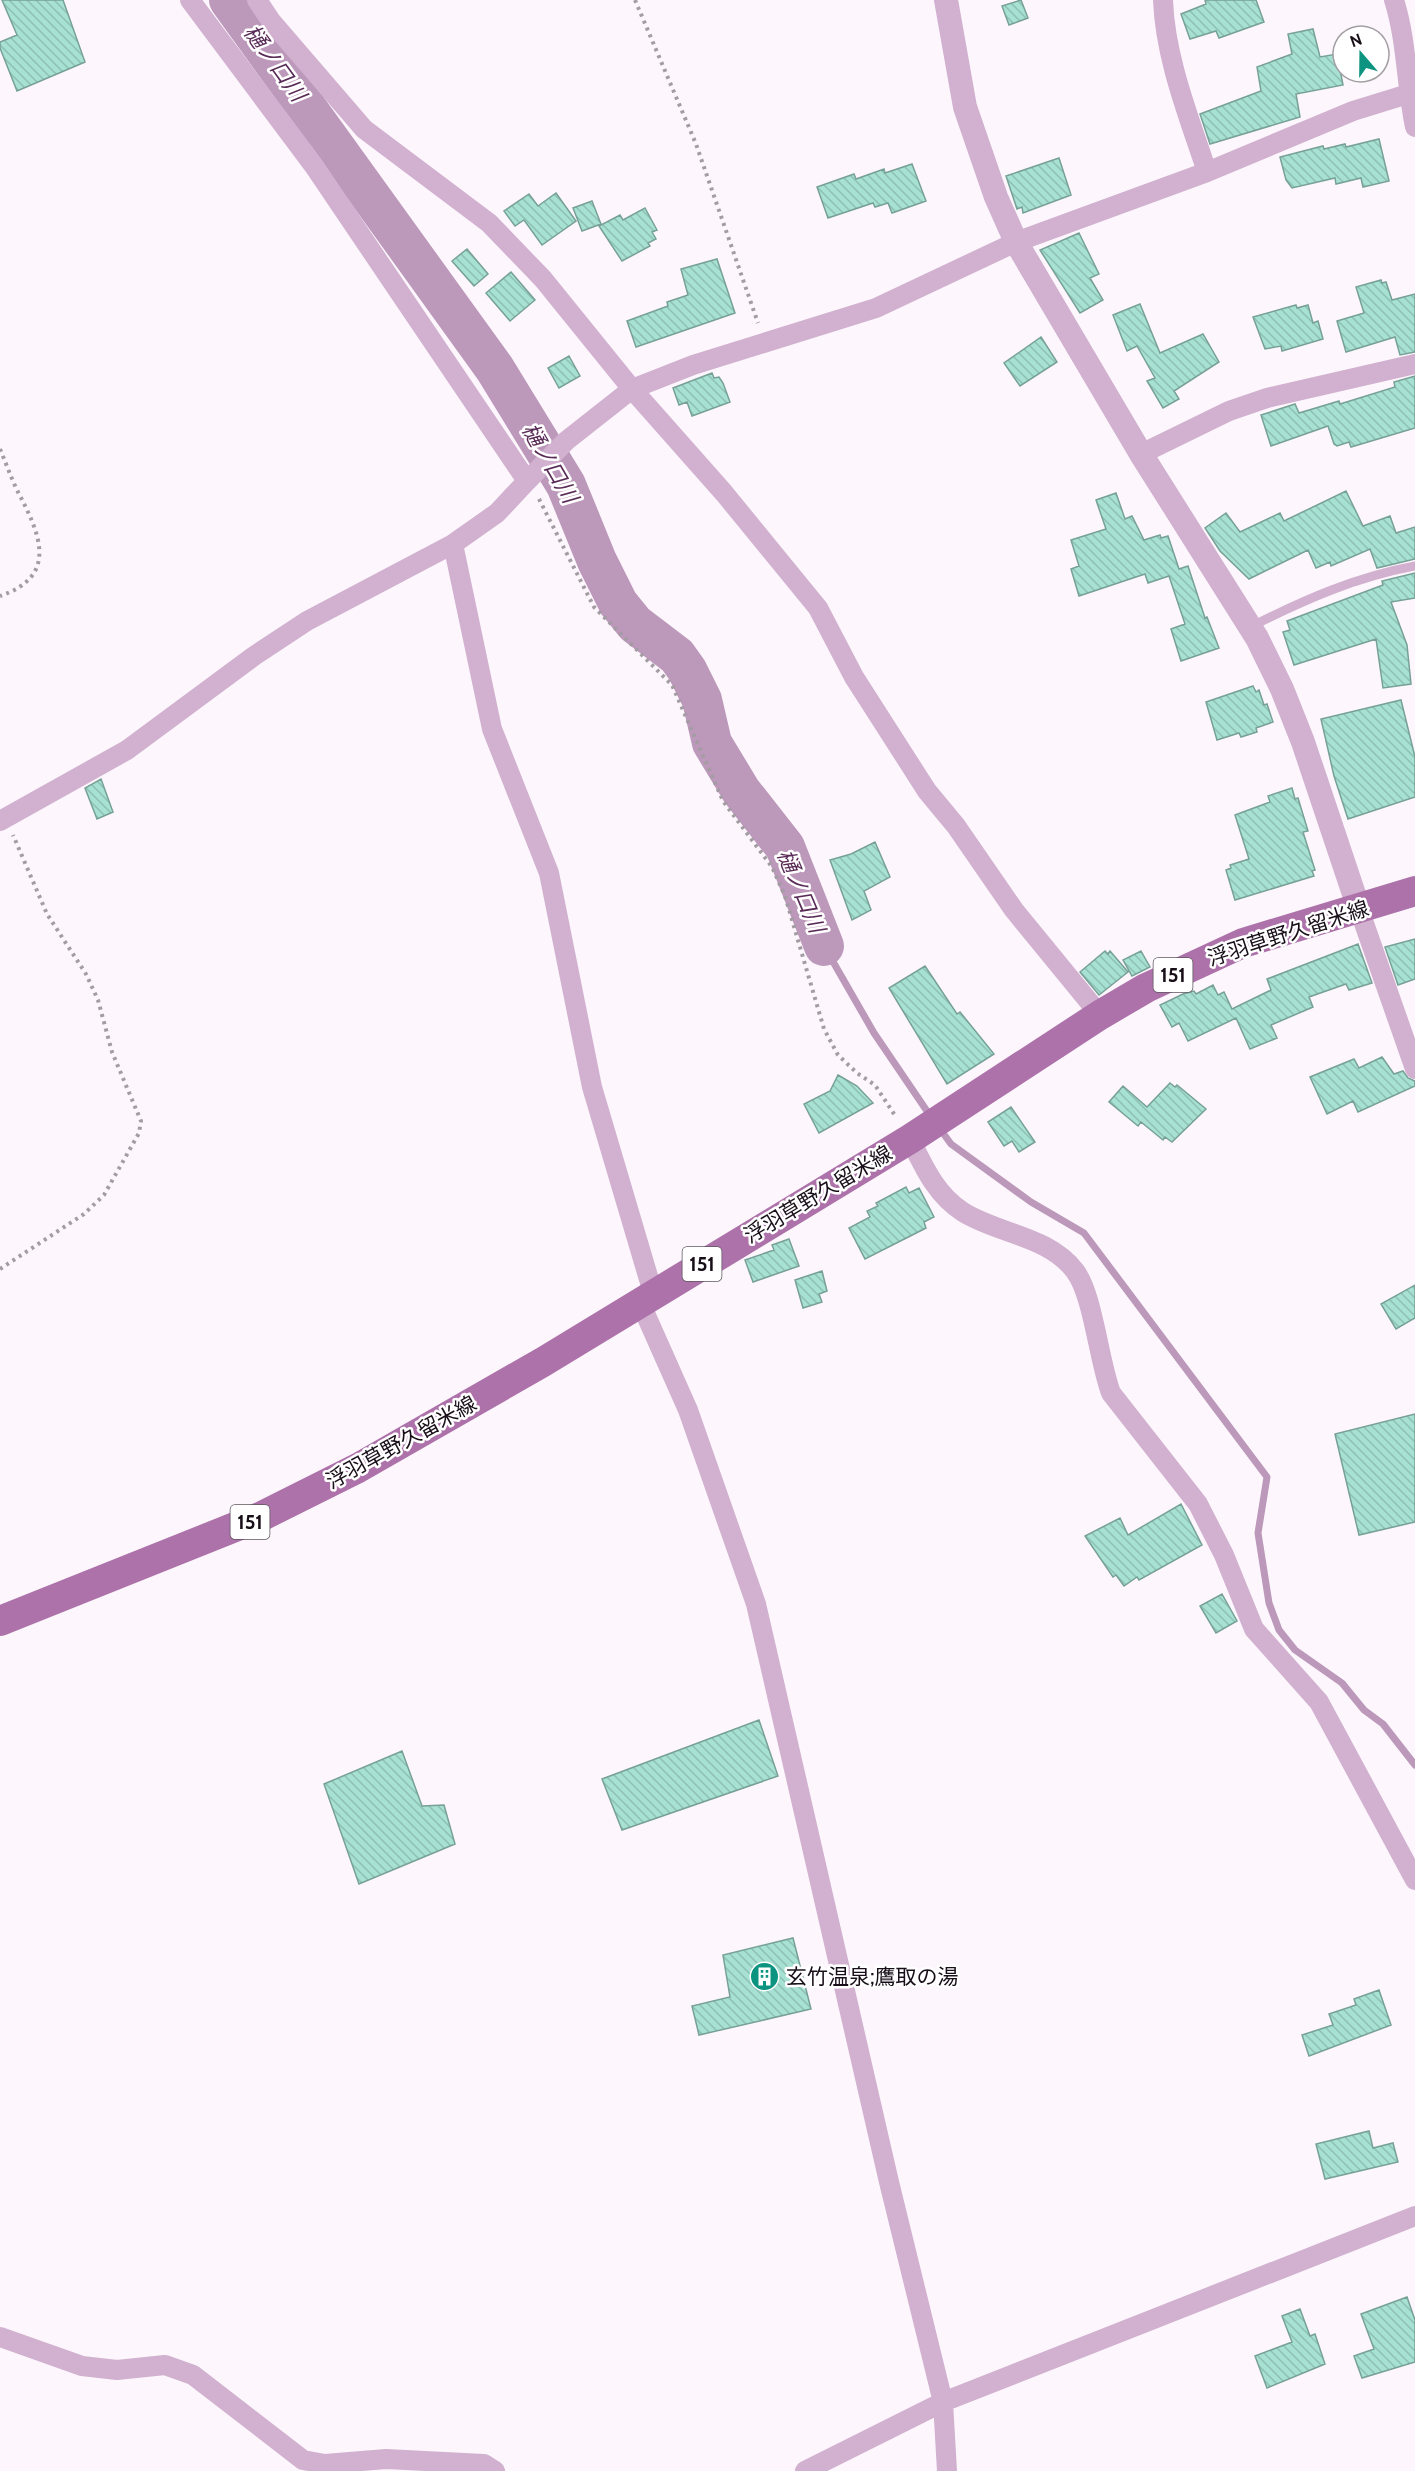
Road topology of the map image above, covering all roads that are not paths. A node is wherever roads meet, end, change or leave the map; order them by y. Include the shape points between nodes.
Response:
1 (190, 0) edge
2 (257, 0) edge
3 (946, 0) edge
4 (1163, 0) edge
5 (1394, 0) edge
6 (1410, 58) edge
7 (1408, 94) junction
8 (1415, 127) edge
9 (1207, 172) junction
10 (1016, 242) junction
11 (1415, 364) edge
12 (632, 389) junction
13 (1141, 454) junction
14 (531, 476) junction
15 (453, 544) junction
16 (1415, 566) edge
17 (1250, 627) junction
18 (3, 819) edge
19 (1415, 891) edge
20 (1359, 909) junction
21 (1100, 1015) junction
22 (1415, 1068) edge
23 (914, 1137) junction
24 (646, 1297) junction
25 (0, 1621) edge
26 (1415, 1880) edge
27 (1415, 2216) edge
28 (0, 2337) edge
29 (943, 2402) junction
30 (495, 2471) edge
31 (805, 2471) edge
32 (947, 2471) edge

1 - 14 street via 314,166
2 - 12 street via 364,129 489,223 543,279
3 - 10 street via 965,107
4 - 9 street via 1164,22 1187,112
5 - 6 street
6 - 7 street
7 - 8 street
7 - 9 street via 1353,111
9 - 10 street
10 - 12 street via 876,308 693,365
10 - 13 street
11 - 13 street via 1267,398 1229,411
12 - 14 street via 566,441
12 - 21 street via 724,492 818,608 854,677 927,791 1014,910
13 - 17 street
14 - 15 street via 497,513
15 - 18 street via 307,621 127,750
15 - 24 street via 492,729 549,873 592,1087
16 - 17 lane via 1346,582
17 - 20 street via 1299,732
19 - 20 main road, 浮羽草野久留米線 / 151
20 - 21 main road, 浮羽草野久留米線 / 151 via 1243,944 1166,978
20 - 22 street
21 - 23 main road, 浮羽草野久留米線 / 151
23 - 24 main road, 浮羽草野久留米線 / 151
23 - 26 street via 931,1180 957,1207 1052,1250 1077,1274 1111,1394 1198,1504 1254,1629 1319,1702
24 - 25 main road, 浮羽草野久留米線 / 151 via 358,1468 260,1517
24 - 29 street via 756,1604
27 - 29 street
28 - 30 street via 82,2366 117,2370 165,2365 193,2375 303,2460 325,2464 386,2459 484,2464
29 - 31 street
29 - 32 street

